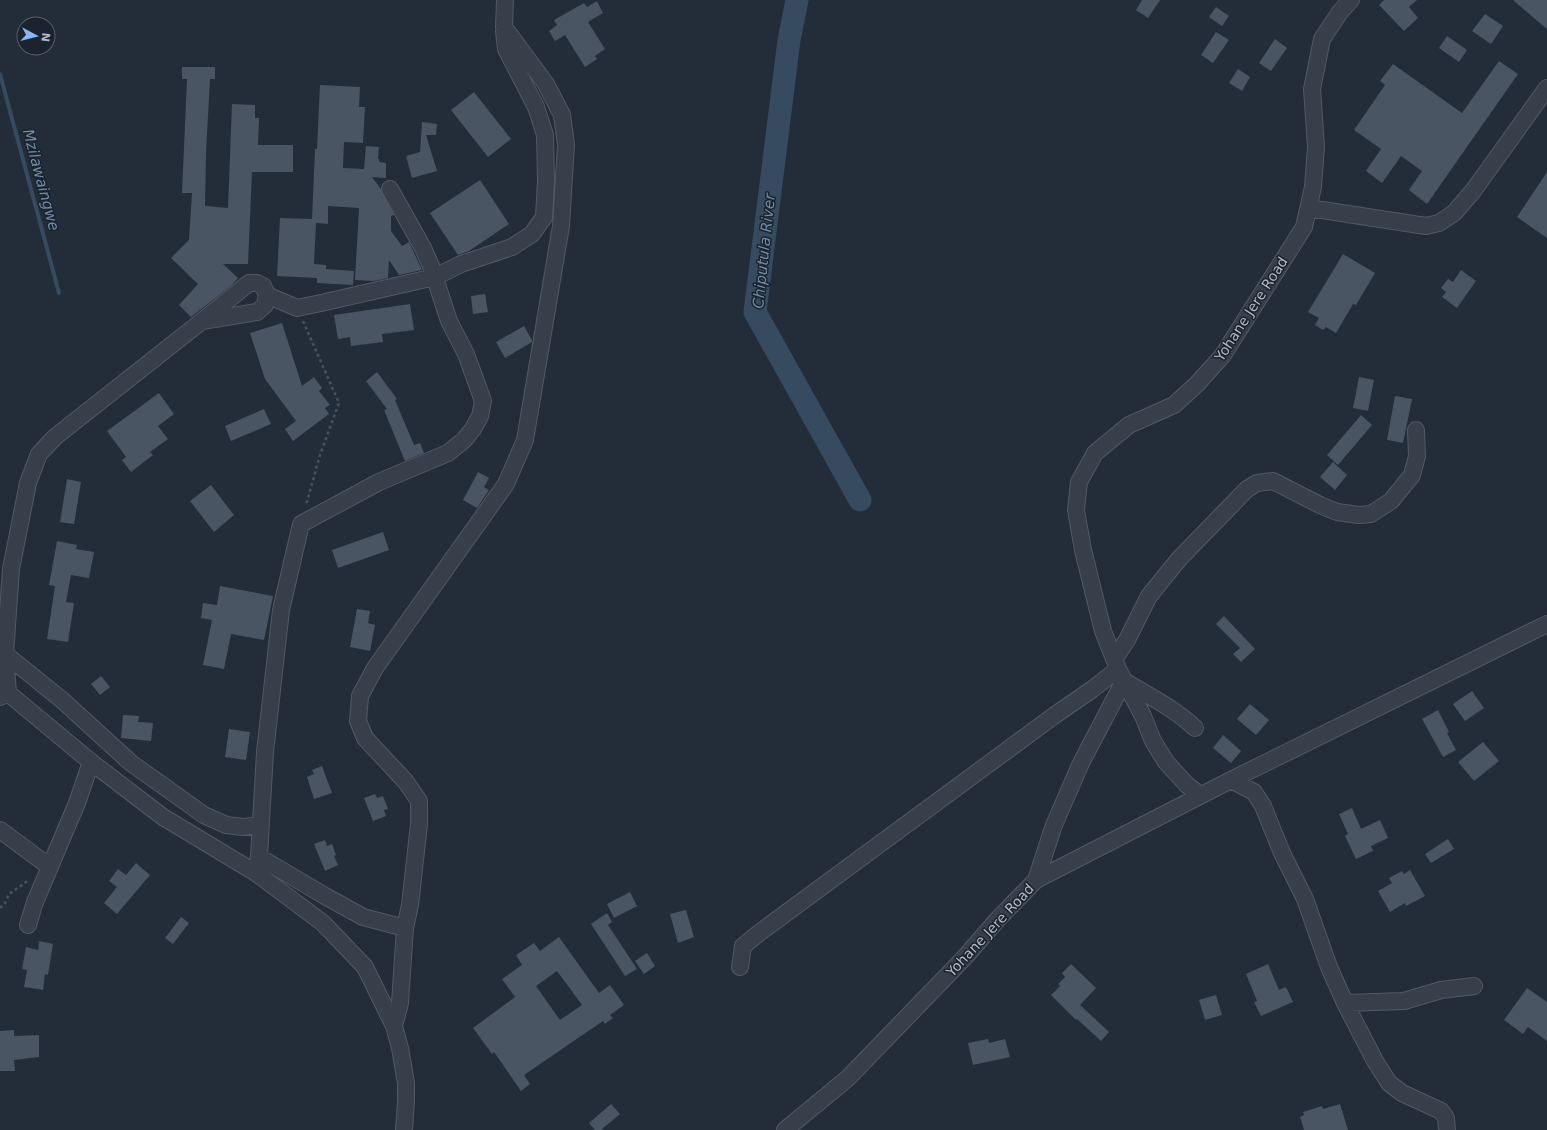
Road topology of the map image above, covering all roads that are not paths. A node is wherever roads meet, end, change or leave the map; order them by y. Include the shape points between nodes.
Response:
1 (505, 0) edge
2 (1351, 0) edge
3 (504, 27) junction
4 (1547, 88) edge
5 (390, 189) dead end
6 (1309, 208) junction
7 (435, 277) junction
8 (267, 295) junction
9 (202, 321) junction
10 (1416, 430) dead end
11 (1547, 624) edge
12 (5, 654) junction
13 (1119, 669) junction
14 (4, 695) edge
15 (1195, 728) dead end
16 (91, 762) junction
17 (1231, 780) junction
18 (1200, 795) junction
19 (260, 825) junction
20 (0, 830) edge
21 (259, 857) junction
22 (50, 867) junction
23 (256, 873) junction
24 (1036, 880) junction
25 (28, 925) dead end
26 (405, 928) junction
27 (740, 967) dead end
28 (1474, 986) dead end
29 (1345, 1003) junction
30 (394, 1026) junction
31 (404, 1130) edge
32 (786, 1130) edge
33 (1447, 1130) edge

1 - 3 street
2 - 6 street, Yohane Jere Road via 1322,39 1312,89 1316,147
3 - 7 street via 506,49 536,107 545,135 544,217 532,234 512,247 461,264
3 - 26 street via 546,84 562,115 566,145 561,226 525,440 506,484 375,668 360,696 358,721 365,738 406,782 419,801 419,824
4 - 6 street via 1473,191 1454,213 1439,223 1426,226
5 - 7 street via 423,248
6 - 13 street, Yohane Jere Road via 1304,227 1224,354 1174,405 1129,426 1095,453 1079,482 1076,510 1083,550 1103,630
7 - 8 street via 297,308
7 - 19 street via 449,321 466,354 483,401 480,416 464,440 448,453 379,482 301,524 281,610 265,752
8 - 9 street via 265,305 257,312
8 - 9 street via 263,286 249,283
9 - 12 street via 55,437 39,454 28,483 11,569
10 - 13 street via 1417,456 1412,475 1391,501 1371,514 1337,512 1273,481 1247,488 1178,559 1149,596 1127,640
11 - 17 street
12 - 14 street
12 - 19 street via 62,700 131,763 204,815 226,825
13 - 15 street
13 - 18 street, Yohane Jere Road via 1153,741 1166,762
13 - 24 street, Yohane Jere Road via 1054,825
13 - 27 street via 759,933 743,946
14 - 16 street
16 - 22 street
16 - 23 street via 163,817
17 - 18 street
17 - 29 street via 1254,792 1263,806 1282,853 1305,899 1329,967
18 - 24 street
19 - 21 street
20 - 22 street
21 - 23 street
21 - 26 street via 363,917
22 - 25 street
23 - 30 street via 323,923 366,967
24 - 32 street, Yohane Jere Road via 848,1078
26 - 30 street via 400,1003
28 - 29 street via 1441,990 1404,1001
29 - 33 street via 1388,1083 1402,1093 1441,1111 1446,1118
30 - 31 street via 404,1062

